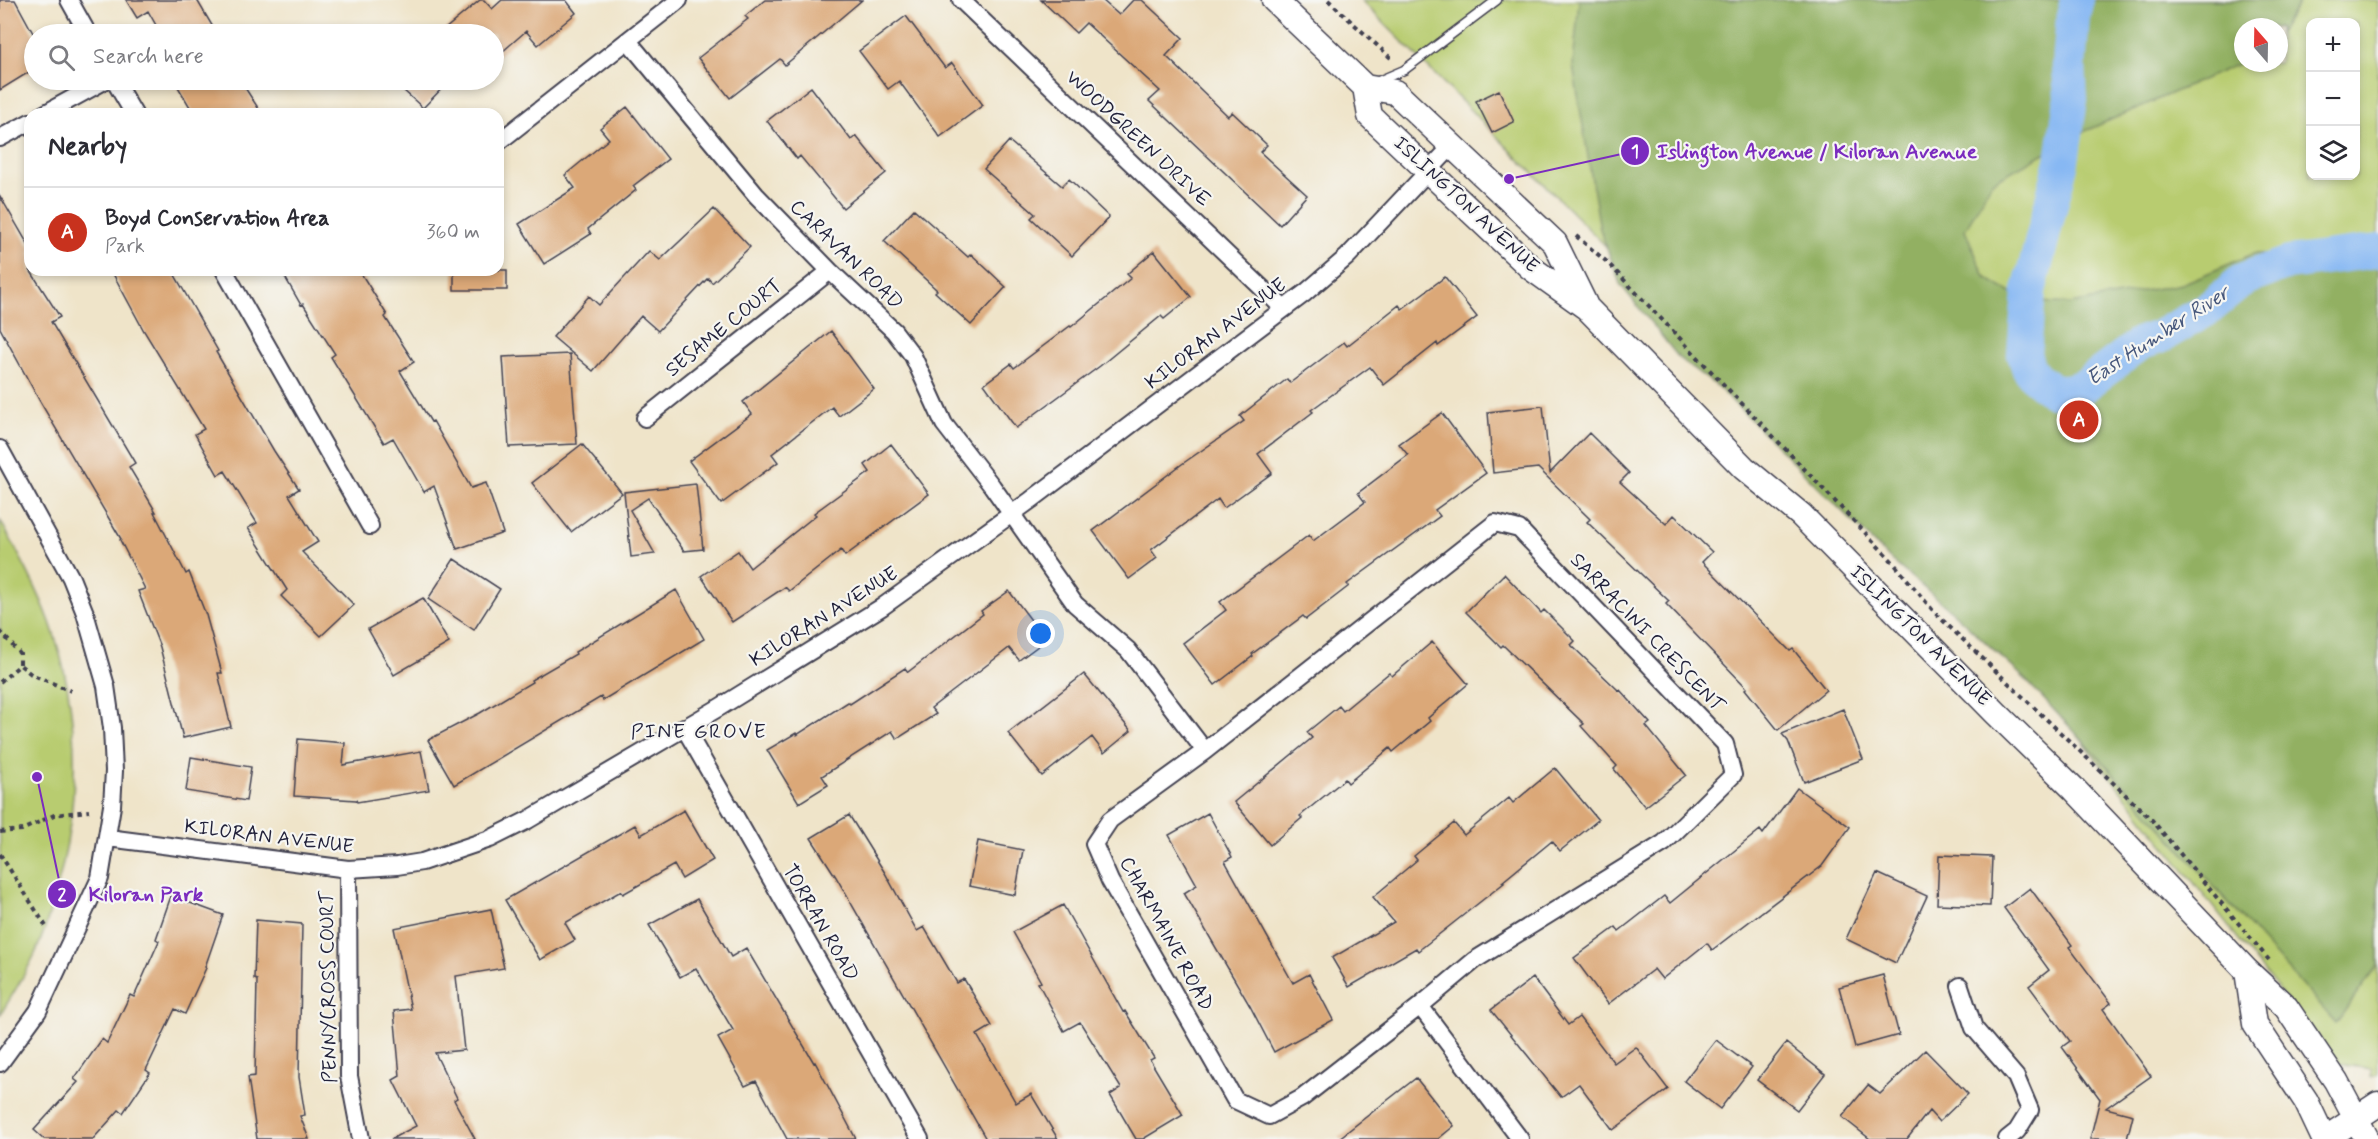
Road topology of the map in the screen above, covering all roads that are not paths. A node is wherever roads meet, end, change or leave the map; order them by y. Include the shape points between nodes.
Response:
1 (69, 0) edge
2 (679, 0) edge
3 (961, 0) edge
4 (1274, 0) edge
5 (1497, 0) edge
6 (82, 24) edge
7 (629, 42) junction
8 (1365, 87) junction
9 (88, 90) edge
10 (120, 90) edge
11 (55, 108) edge
12 (130, 108) edge
13 (24, 125) edge
14 (0, 138) edge
15 (504, 138) edge
16 (1452, 146) junction
17 (1428, 171) junction
18 (830, 271) junction
19 (227, 276) edge
20 (1587, 308) junction
21 (1284, 309) junction
22 (645, 418) dead end
23 (0, 449) edge
24 (1012, 513) junction
25 (370, 526) dead end
26 (684, 728) junction
27 (1205, 751) junction
28 (108, 838) junction
29 (348, 869) junction
30 (2247, 971) junction
31 (1960, 986) dead end
32 (1420, 1006) junction
33 (0, 1063) edge
34 (2378, 1104) edge
35 (2361, 1129) edge
36 (361, 1139) edge
37 (920, 1139) edge
38 (1520, 1139) edge
39 (2007, 1139) edge
40 (2324, 1139) edge

1 - 6 street
2 - 7 street
3 - 21 street, WOODGREEN DRIVE
4 - 8 main road
5 - 8 lane via 1404,70
7 - 15 street
7 - 18 street, CARAVAN ROAD via 756,195
8 - 16 main road, ISLINGTON AVENUE via 1395,92
8 - 17 main road, ISLINGTON AVENUE via 1370,116
9 - 11 street
10 - 12 street
13 - 14 street
16 - 17 street, KILORAN AVENUE
16 - 20 main road, ISLINGTON AVENUE via 1555,243
17 - 20 main road, ISLINGTON AVENUE via 1531,267
17 - 21 street, KILORAN AVENUE via 1347,257
18 - 22 street, SESAME COURT
18 - 24 street, CARAVAN ROAD via 894,331 913,356 944,424
19 - 25 street
20 - 30 main road, ISLINGTON AVENUE via 1744,468 1801,515 2074,789
21 - 24 street, KILORAN AVENUE
23 - 28 street via 71,578 95,645 112,728 114,771
24 - 26 street, KILORAN AVENUE via 882,607
24 - 27 street via 1075,603 1128,650
26 - 29 street, KILORAN AVENUE via 490,839 422,862
26 - 37 street, TORRAN ROAD
27 - 32 street, CHARMAINE ROAD via 1110,819 1094,844 1110,881 1235,1100 1269,1116 1302,1098
27 - 32 street, SARRACINI CRESCENT via 1495,523 1519,529 1725,744 1733,775 1664,843 1475,960
28 - 29 street, KILORAN AVENUE
28 - 33 street via 100,878 38,1011
29 - 36 street, PENNYCROSS COURT via 348,1065
30 - 35 main road, ISLINGTON AVENUE via 2286,1007 2336,1081
30 - 40 main road via 2255,1024 2306,1101
31 - 39 street via 1974,1028 2016,1077 2030,1110
32 - 38 street
34 - 35 main road
35 - 40 main road

